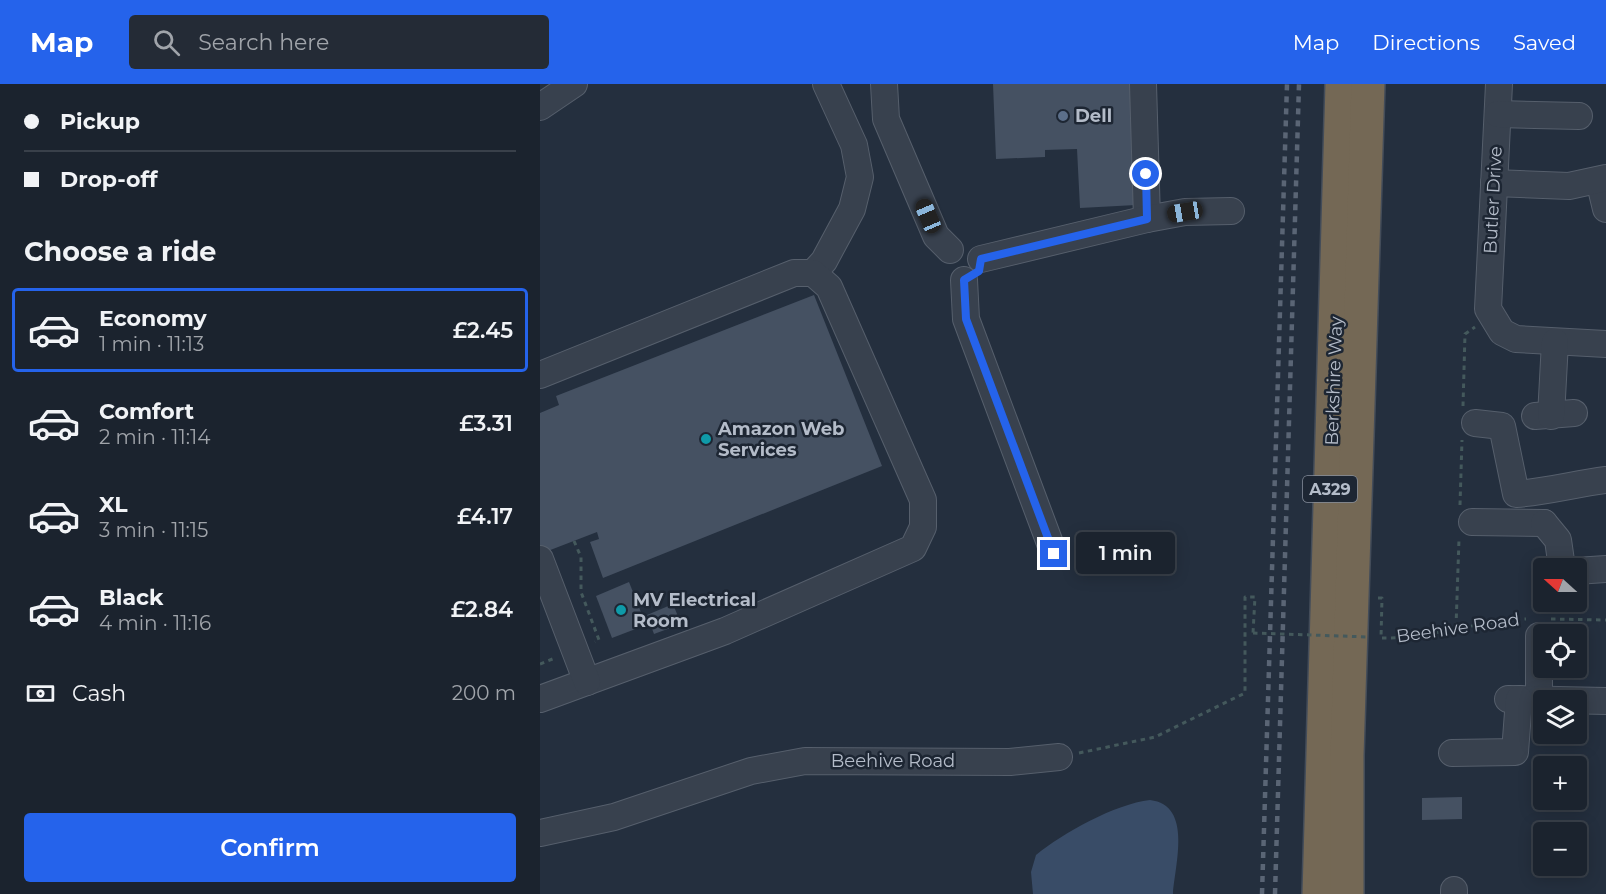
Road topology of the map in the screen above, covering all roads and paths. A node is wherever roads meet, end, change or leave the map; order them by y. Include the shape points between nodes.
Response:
1 (574, 84) edge
2 (826, 84) edge
3 (884, 84) edge
4 (1143, 84) edge
5 (1342, 84) edge
6 (1368, 84) edge
7 (1499, 84) edge
8 (540, 107) edge
9 (1498, 114) junction
10 (1579, 116) dead end
11 (1602, 179) edge
12 (1494, 183) junction
13 (1606, 209) edge
14 (1231, 211) dead end
15 (1147, 219) junction
16 (950, 250) junction
17 (981, 259) junction
18 (813, 273) junction
19 (964, 280) junction
20 (1487, 318) junction
21 (1555, 342) junction
22 (1606, 344) edge
23 (540, 375) edge
24 (1554, 415) dead end
25 (1467, 426) junction
26 (1606, 480) edge
27 (1543, 492) junction
28 (1464, 521) junction
29 (1544, 524) junction
30 (1054, 554) dead end
31 (1561, 558) edge
32 (540, 559) edge
33 (1606, 569) edge
34 (1587, 570) edge
35 (1382, 598) dead end
36 (1606, 620) edge
37 (1533, 624) edge
38 (1552, 624) edge
39 (1456, 627) junction
40 (1369, 637) dead end
41 (1533, 651) edge
42 (587, 682) junction
43 (540, 699) edge
44 (1522, 699) junction
45 (1606, 701) edge
46 (1452, 753) dead end
47 (1059, 757) joint
48 (540, 833) edge
49 (1319, 894) edge
50 (1347, 894) edge

1 - 8 street
2 - 18 street via 854,145 860,177 852,209 824,261
3 - 16 street via 886,119 936,236
4 - 15 street
5 - 49 highway, Berkshire Way / A329
6 - 50 highway, Berkshire Way / A329 via 1349,687
7 - 9 street, Butler Drive
9 - 10 street
9 - 12 street, Butler Drive
11 - 12 street via 1569,186
11 - 13 street
12 - 20 street, Butler Drive
14 - 15 street via 1185,212
15 - 17 street
16 - 17 street via 969,246
16 - 19 street via 946,260 948,272
17 - 19 street via 979,271
18 - 23 street via 794,273
18 - 42 street via 829,287 923,500 923,527 913,548 725,630
19 - 30 street via 966,319
20 - 21 street via 1516,339
20 - 25 path via 1465,334
21 - 22 street
21 - 24 street
25 - 27 street via 1502,426 1516,494
25 - 28 path
26 - 27 street
27 - 29 street
28 - 29 street
28 - 39 path
29 - 31 street via 1558,540
32 - 42 street
33 - 34 street
35 - 39 path, Beehive Road via 1381,638
36 - 38 path, Beehive Road
37 - 39 path, Beehive Road via 1492,620
40 - 47 path, bridge via 1253,633 1255,597 1245,597 1245,693 1155,737
41 - 44 street
42 - 43 street
44 - 45 street
44 - 46 street via 1515,752
47 - 48 street, Beehive Road via 1010,762 805,761 751,771 614,817

